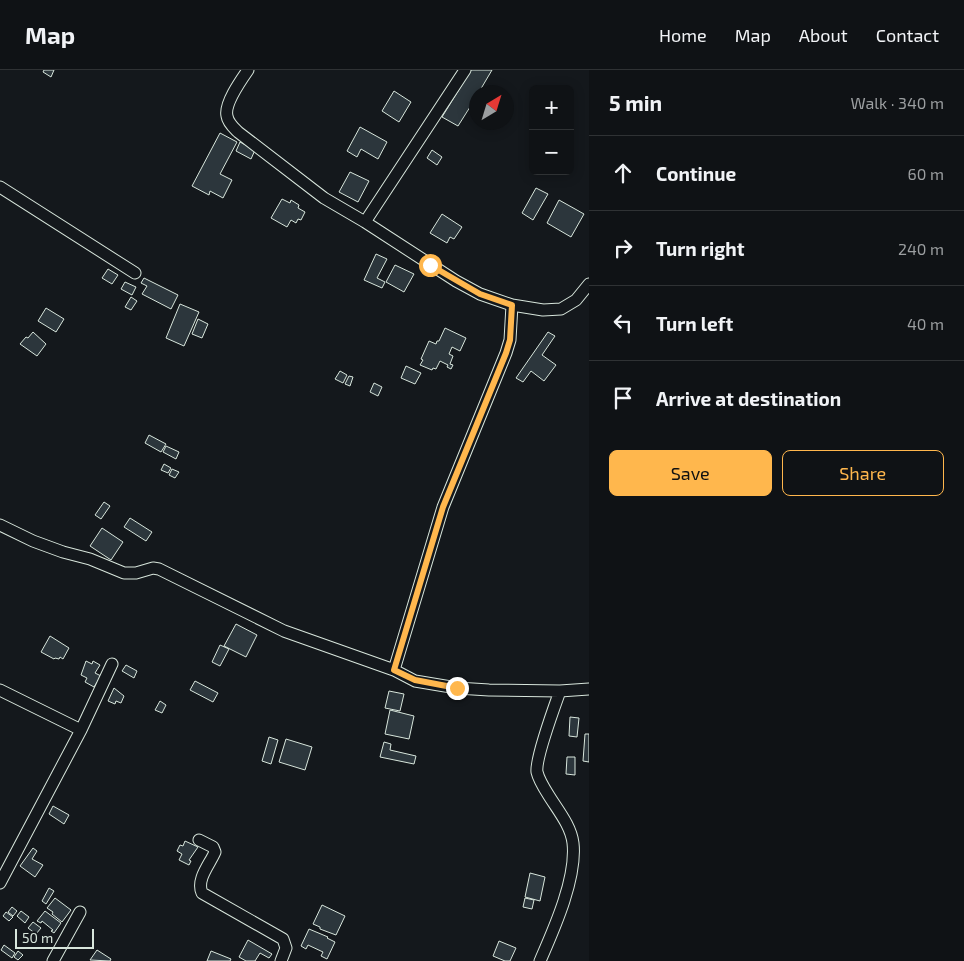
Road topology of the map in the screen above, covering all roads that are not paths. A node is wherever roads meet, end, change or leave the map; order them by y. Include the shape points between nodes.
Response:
1 (248, 70) edge
2 (465, 70) edge
3 (0, 187) edge
4 (365, 222) junction
5 (134, 274) dead end
6 (589, 284) edge
7 (512, 305) junction
8 (0, 525) edge
9 (112, 664) dead end
10 (394, 670) junction
11 (589, 689) edge
12 (0, 690) edge
13 (560, 691) junction
14 (81, 730) junction
15 (199, 840) dead end
16 (0, 883) edge
17 (80, 912) dead end
18 (53, 961) edge
19 (281, 961) edge
20 (540, 961) edge

1 - 4 street via 227,107 230,124 305,185
2 - 4 street
3 - 5 street
4 - 7 street via 456,281
6 - 7 street via 576,300 561,309 542,310
7 - 10 street via 506,353 443,507
8 - 10 street via 33,541 124,573 159,569 284,631
9 - 14 street
10 - 13 street via 415,680 457,688
11 - 13 street
12 - 14 street
13 - 20 street via 537,770 567,824 573,844 572,862 565,900
14 - 16 street
15 - 19 street via 213,847 215,852 200,881 202,892 283,940 286,948
17 - 18 street

